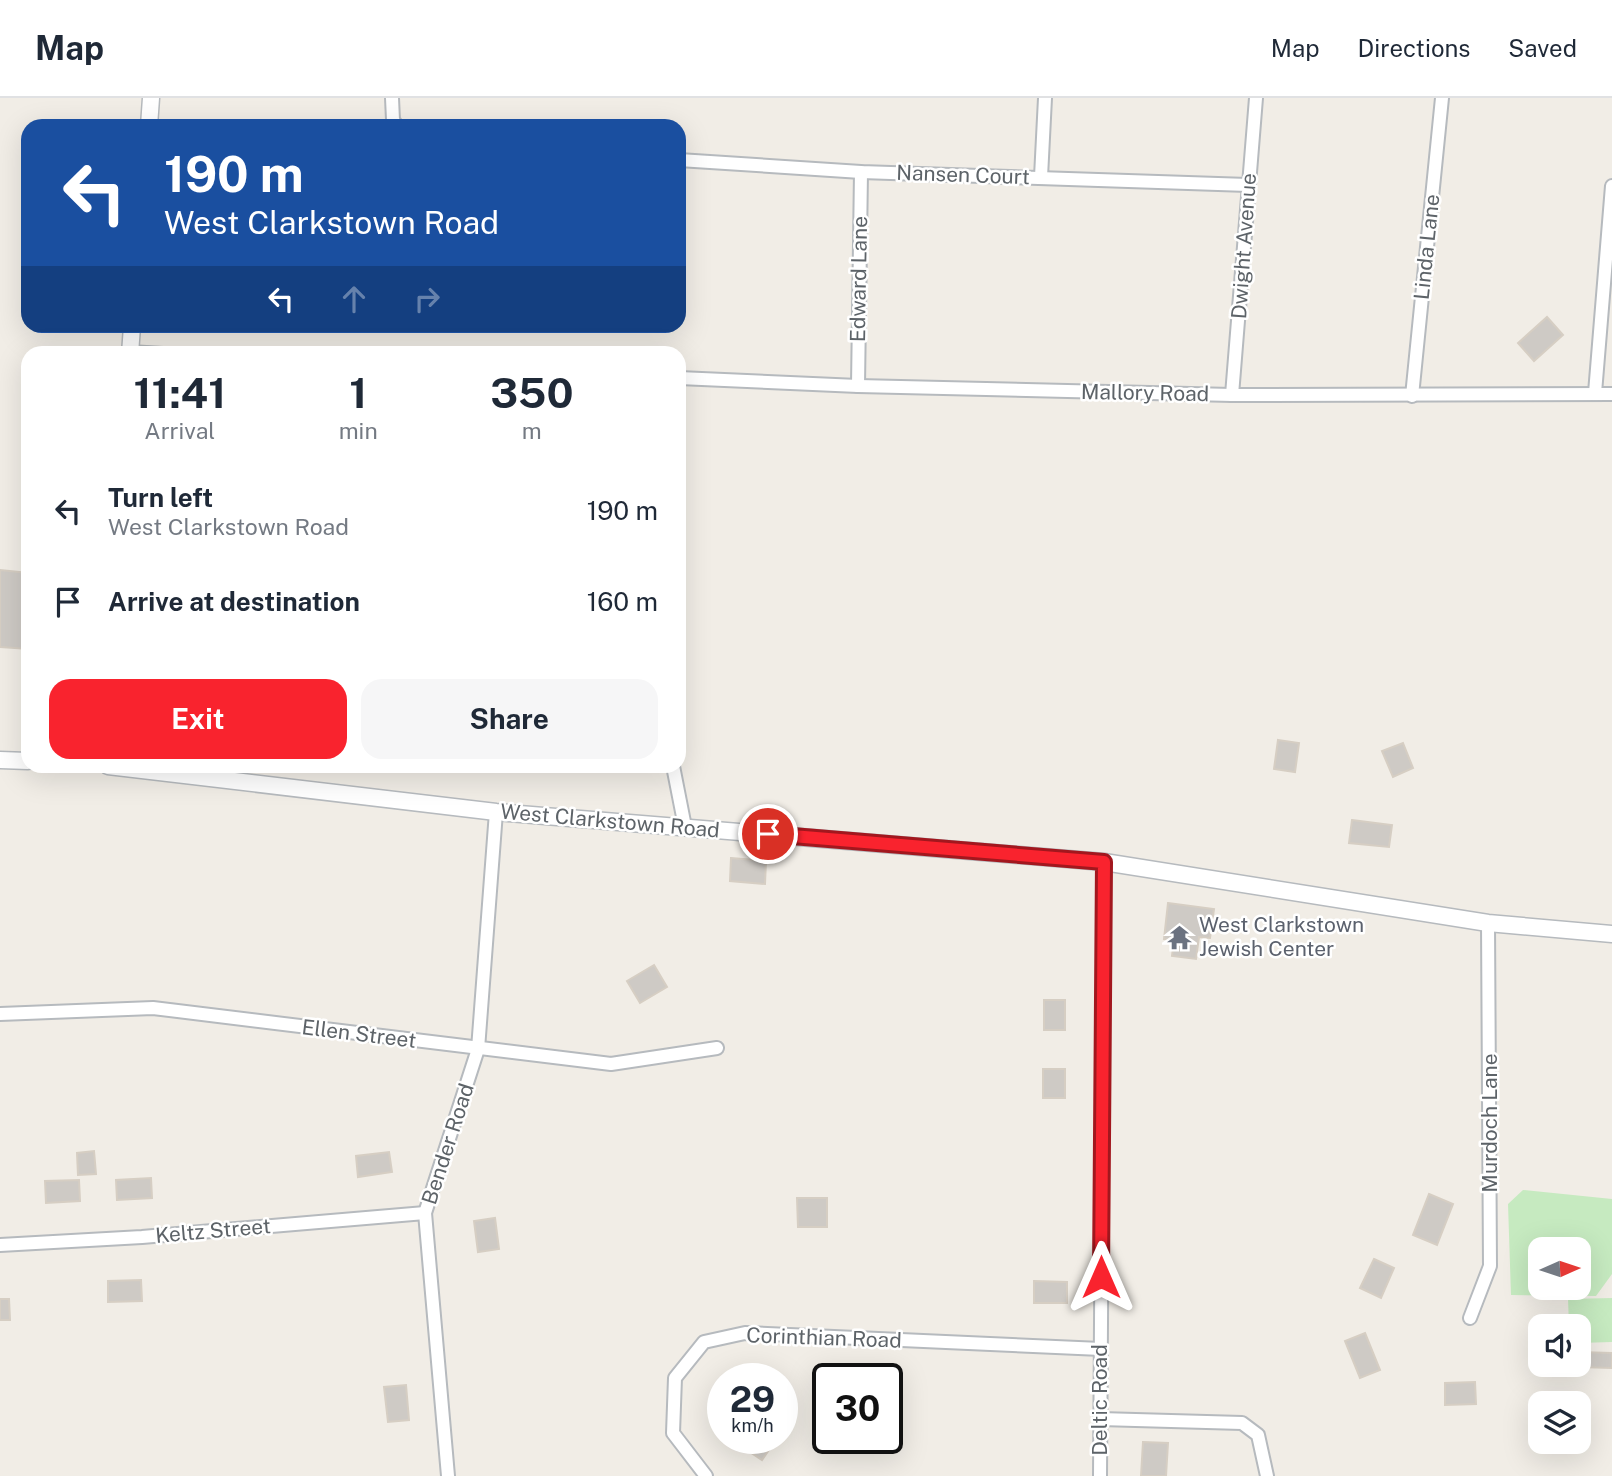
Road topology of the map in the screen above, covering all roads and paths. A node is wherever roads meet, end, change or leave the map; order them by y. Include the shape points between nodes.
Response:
1 (151, 98) edge
2 (391, 98) edge
3 (1045, 98) edge
4 (1256, 98) edge
5 (1441, 98) edge
6 (150, 119) edge
7 (393, 119) edge
8 (686, 160) edge
9 (861, 172) junction
10 (1041, 177) junction
11 (1248, 185) junction
12 (1612, 186) edge
13 (686, 378) edge
14 (858, 386) junction
15 (1595, 393) junction
16 (1612, 394) edge
17 (1232, 395) junction
18 (1412, 396) junction
19 (0, 760) edge
20 (21, 761) edge
21 (167, 773) edge
22 (674, 773) edge
23 (496, 812) junction
24 (685, 827) junction
25 (1104, 862) junction
26 (1489, 923) junction
27 (1612, 934) edge
28 (0, 1014) edge
29 (717, 1048) dead end
30 (478, 1049) junction
31 (425, 1213) junction
32 (0, 1245) edge
33 (1470, 1318) dead end
34 (1101, 1349) junction
35 (1100, 1419) junction
36 (448, 1476) edge
37 (706, 1476) edge
38 (1100, 1476) edge
39 (1267, 1476) edge

1 - 6 street
2 - 7 street
3 - 10 street
4 - 11 street, Dwight Avenue
5 - 18 street, Linda Lane
8 - 9 street, Nansen Court
9 - 10 street, Nansen Court
9 - 14 street, Edward Lane
10 - 11 street, Nansen Court
11 - 17 street, Dwight Avenue
12 - 15 street
13 - 14 street, Mallory Road
14 - 17 street, Mallory Road
15 - 16 street, Mallory Road
15 - 18 street, Mallory Road
17 - 18 street, Mallory Road
19 - 20 street
21 - 23 street, West Clarkstown Road
22 - 24 street
23 - 24 street, West Clarkstown Road
23 - 30 street, Bender Road
24 - 25 street, West Clarkstown Road
25 - 26 street, West Clarkstown Road
25 - 34 street, Deltic Road
26 - 27 street, West Clarkstown Road
26 - 33 street, Murdoch Lane via 1490,1266
28 - 30 street, Ellen Street via 153,1008
29 - 30 street, Ellen Street via 611,1064
30 - 31 street, Bender Road
31 - 32 street, Keltz Street
31 - 36 street, Bender Road
34 - 35 street, Deltic Road
34 - 37 street, Corinthian Road via 744,1334 704,1342 675,1378 673,1433
35 - 38 street, Deltic Road
35 - 39 street via 1242,1423 1258,1435

